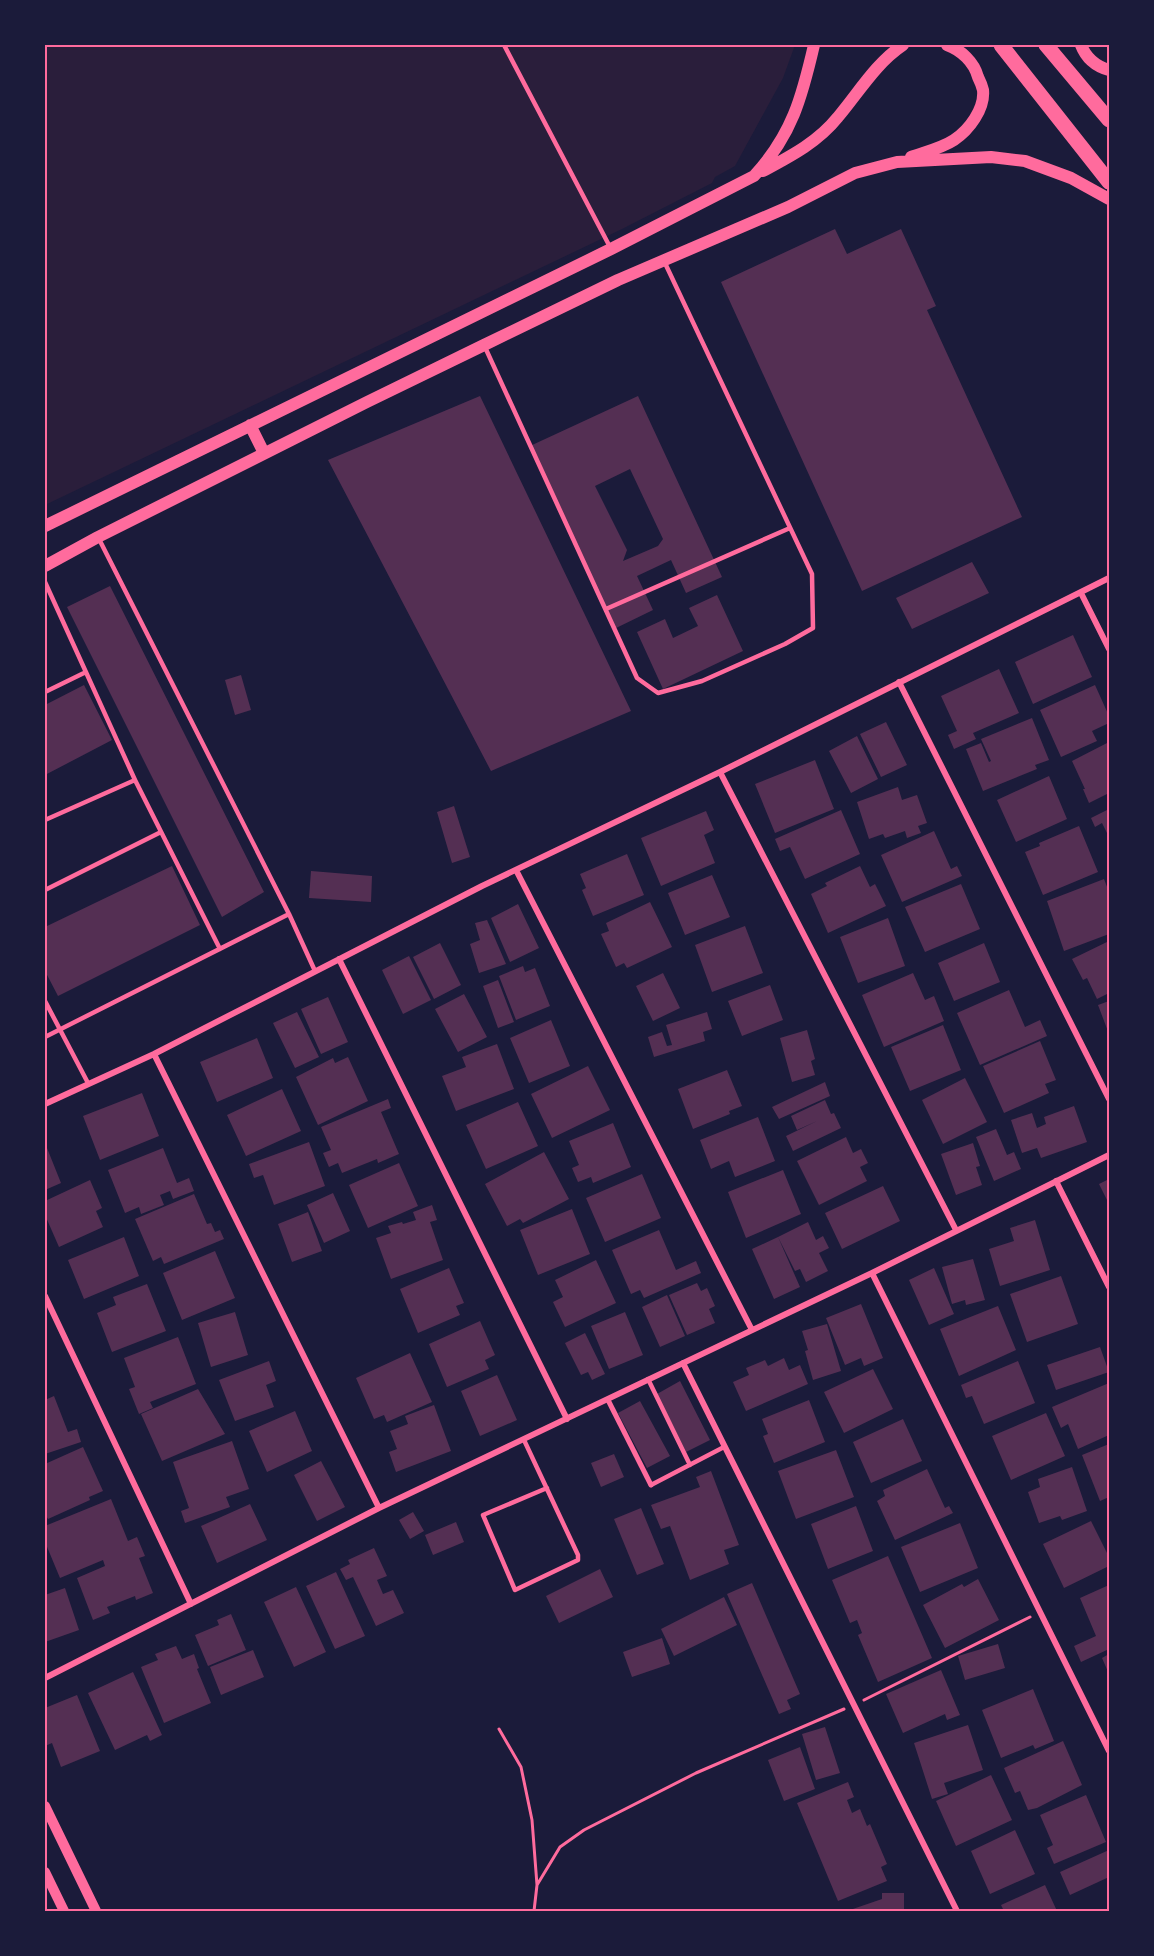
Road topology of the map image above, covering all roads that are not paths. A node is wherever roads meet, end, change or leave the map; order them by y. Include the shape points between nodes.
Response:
1 (504, 45) edge
2 (814, 45) edge
3 (903, 45) edge
4 (947, 45) edge
5 (1047, 45) edge
6 (1081, 45) edge
7 (1005, 50) edge
8 (1109, 70) edge
9 (1109, 120) edge
10 (897, 162) junction
11 (754, 176) junction
12 (1109, 182) edge
13 (1109, 199) edge
14 (611, 249) junction
15 (664, 260) junction
16 (484, 345) junction
17 (250, 425) junction
18 (264, 453) junction
19 (45, 526) edge
20 (790, 528) junction
21 (98, 537) junction
22 (45, 566) edge
23 (1109, 578) edge
24 (45, 582) edge
25 (1081, 592) junction
26 (606, 609) junction
27 (1109, 649) edge
28 (86, 672) junction
29 (899, 682) junction
30 (45, 692) edge
31 (720, 772) junction
32 (135, 780) junction
33 (45, 820) edge
34 (161, 832) junction
35 (516, 870) junction
36 (45, 890) edge
37 (289, 914) junction
38 (220, 949) junction
39 (339, 959) junction
40 (315, 971) junction
41 (45, 1001) edge
42 (59, 1030) junction
43 (45, 1037) edge
44 (154, 1054) junction
45 (88, 1083) junction
46 (1109, 1099) edge
47 (45, 1104) edge
48 (1109, 1155) edge
49 (1056, 1181) junction
50 (956, 1230) junction
51 (872, 1272) junction
52 (1109, 1287) edge
53 (45, 1296) edge
54 (752, 1330) junction
55 (683, 1363) junction
56 (648, 1379) junction
57 (608, 1400) junction
58 (567, 1419) junction
59 (524, 1440) junction
60 (724, 1447) junction
61 (690, 1465) junction
62 (651, 1485) joint
63 (547, 1488) junction
64 (379, 1508) junction
65 (191, 1604) junction
66 (45, 1678) edge
67 (1109, 1751) edge
68 (45, 1806) edge
69 (45, 1872) edge
70 (64, 1911) edge
71 (96, 1911) edge
72 (957, 1911) edge

1 - 14 lane
2 - 11 main road via 789,127 770,159
3 - 11 main road via 876,69 820,136
4 - 10 main road via 968,58 977,72 983,91 980,110 954,140
5 - 9 main road
6 - 8 main road via 1093,63
7 - 12 main road
10 - 13 main road via 992,157 1025,161 1071,178
10 - 15 main road via 855,173 788,207
11 - 14 main road
14 - 17 main road
15 - 16 main road
15 - 20 lane
16 - 18 main road
16 - 26 lane
17 - 18 main road
17 - 19 main road
18 - 21 main road
20 - 26 lane
20 - 26 lane via 812,574 813,628 702,681 658,693 637,678
21 - 22 main road
21 - 37 lane
23 - 25 street
24 - 28 lane
25 - 27 street
25 - 29 street
28 - 30 lane
28 - 32 lane
29 - 31 street
29 - 46 street
31 - 35 street
31 - 50 street
32 - 33 lane
32 - 34 lane
34 - 36 lane
34 - 38 lane
35 - 39 street
35 - 54 street
37 - 38 lane
37 - 40 lane
38 - 42 lane
39 - 40 street
39 - 58 street
40 - 44 street
41 - 42 lane
42 - 43 lane
42 - 45 lane
44 - 45 street
44 - 64 street
45 - 47 street
48 - 49 street
49 - 50 street
49 - 52 street
50 - 51 street
51 - 54 street
51 - 67 street
53 - 65 street
54 - 55 street
55 - 56 street
55 - 60 street
56 - 57 street
56 - 61 lane
57 - 58 street
57 - 62 street
58 - 59 street
59 - 63 lane
59 - 64 street
60 - 61 lane
60 - 72 street
61 - 62 lane
63 - 63 lane via 483,1515 515,1590 578,1560
64 - 65 street
65 - 66 street
68 - 71 street
69 - 70 street

